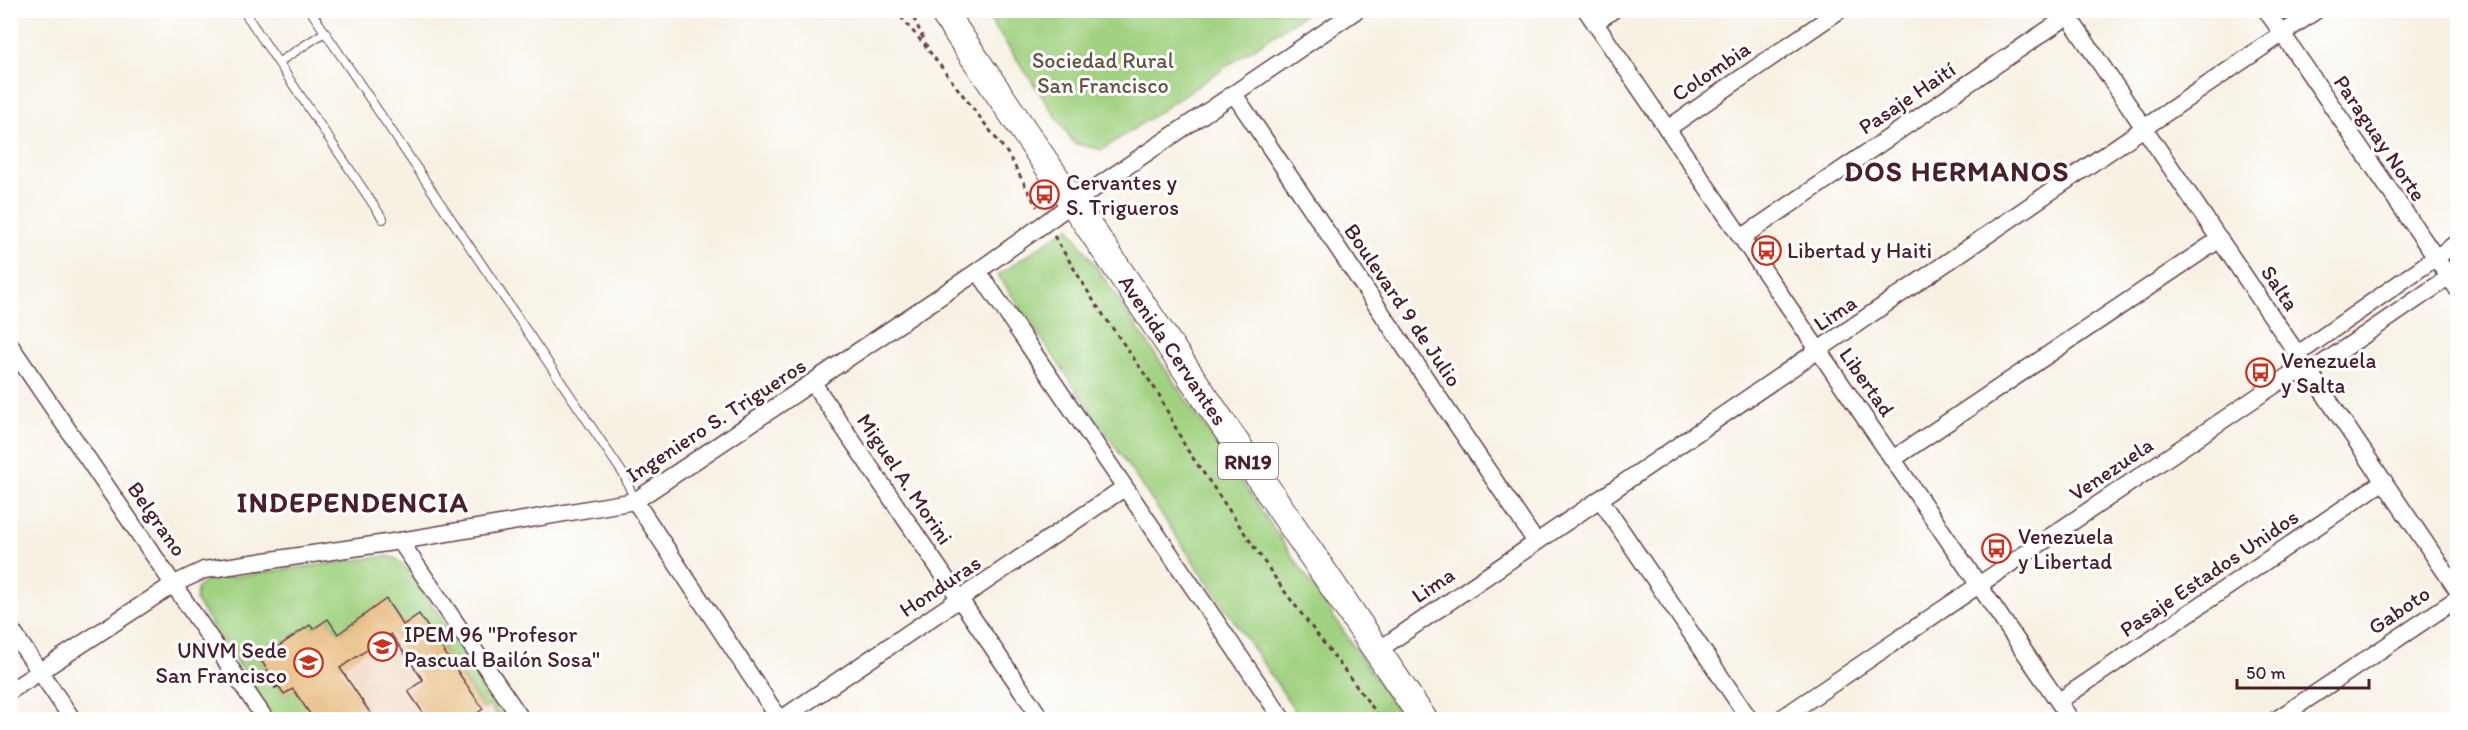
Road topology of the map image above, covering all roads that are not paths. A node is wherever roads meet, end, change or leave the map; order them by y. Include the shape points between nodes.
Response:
1 (243, 10) edge
2 (310, 10) edge
3 (942, 10) edge
4 (1357, 10) edge
5 (1613, 10) edge
6 (1840, 10) edge
7 (2266, 10) edge
8 (2317, 10) edge
9 (2066, 13) edge
10 (1591, 17) edge
11 (325, 32) junction
12 (2283, 34) junction
13 (279, 62) junction
14 (1234, 94) junction
15 (1667, 129) junction
16 (2145, 129) junction
17 (1072, 203) junction
18 (383, 219) dead end
19 (1741, 238) junction
20 (2220, 239) junction
21 (2457, 242) edge
22 (2435, 258) junction
23 (978, 271) junction
24 (2454, 280) edge
25 (10, 345) edge
26 (1818, 351) junction
27 (2298, 354) junction
28 (2310, 372) junction
29 (2288, 376) junction
30 (813, 383) junction
31 (1893, 459) junction
32 (2384, 481) junction
33 (1124, 488) junction
34 (1600, 500) junction
35 (635, 501) junction
36 (400, 541) junction
37 (1536, 542) junction
38 (174, 584) junction
39 (1980, 585) junction
40 (2457, 591) edge
41 (2457, 598) edge
42 (960, 600) junction
43 (10, 628) edge
44 (1377, 651) junction
45 (40, 671) junction
46 (10, 691) edge
47 (2059, 701) junction
48 (780, 719) edge
49 (73, 720) edge
50 (266, 720) edge
51 (522, 720) edge
52 (1042, 720) edge
53 (1283, 720) edge
54 (1424, 720) edge
55 (1750, 720) edge
56 (1779, 720) edge
57 (2071, 720) edge
58 (2276, 720) edge

1 - 13 lane
2 - 11 lane
3 - 17 main road, Avenida Cervantes / RN19
4 - 14 street, Ingeniero S. Trigueros
5 - 10 street
6 - 15 street, Colombia
7 - 12 street, Paraguay Norte
8 - 12 street, Lima
9 - 16 street, Salta
9 - 19 street, Pasaje Haití
10 - 15 street, Libertad
11 - 13 lane
11 - 35 lane via 624,475
12 - 16 street, Lima
12 - 22 street, Paraguay Norte
13 - 18 lane
14 - 17 street, Ingeniero S. Trigueros
14 - 37 street, Boulevard 9 de Julio
15 - 19 street, Libertad
16 - 20 street, Salta
16 - 26 street, Lima
17 - 23 street, Ingeniero S. Trigueros
17 - 44 main road, Avenida Cervantes / RN19
19 - 26 street, Libertad
20 - 27 street, Salta
20 - 31 street
21 - 22 street
22 - 24 street, Paraguay Norte
22 - 27 street
23 - 30 street, Ingeniero S. Trigueros
23 - 33 street
24 - 28 street, Venezuela
25 - 38 street, Belgrano
26 - 31 street, Libertad
26 - 34 street, Lima
27 - 28 street, Salta
27 - 29 street
28 - 29 street, Venezuela
28 - 32 street, Salta
29 - 39 street, Venezuela
30 - 35 street, Ingeniero S. Trigueros
30 - 42 street, Miguel A. Morini
31 - 39 street, Libertad
32 - 40 street, Salta
32 - 47 street, Pasaje Estados Unidos
33 - 42 street, Honduras
33 - 53 street
34 - 37 street, Lima
34 - 55 street
35 - 36 street, Ingeniero S. Trigueros
35 - 48 street
36 - 38 street, Ingeniero S. Trigueros via 204,570
36 - 51 street
37 - 44 street, Lima
38 - 45 street, Ingeniero S. Trigueros
38 - 50 street, Belgrano
39 - 47 street, Libertad
39 - 56 street, Venezuela
41 - 58 street, Gaboto
42 - 48 street, Honduras
42 - 52 street, Miguel A. Morini
43 - 45 street
44 - 54 main road, Avenida Cervantes / RN19
45 - 46 street, Ingeniero S. Trigueros
45 - 49 street
47 - 57 street, Libertad

